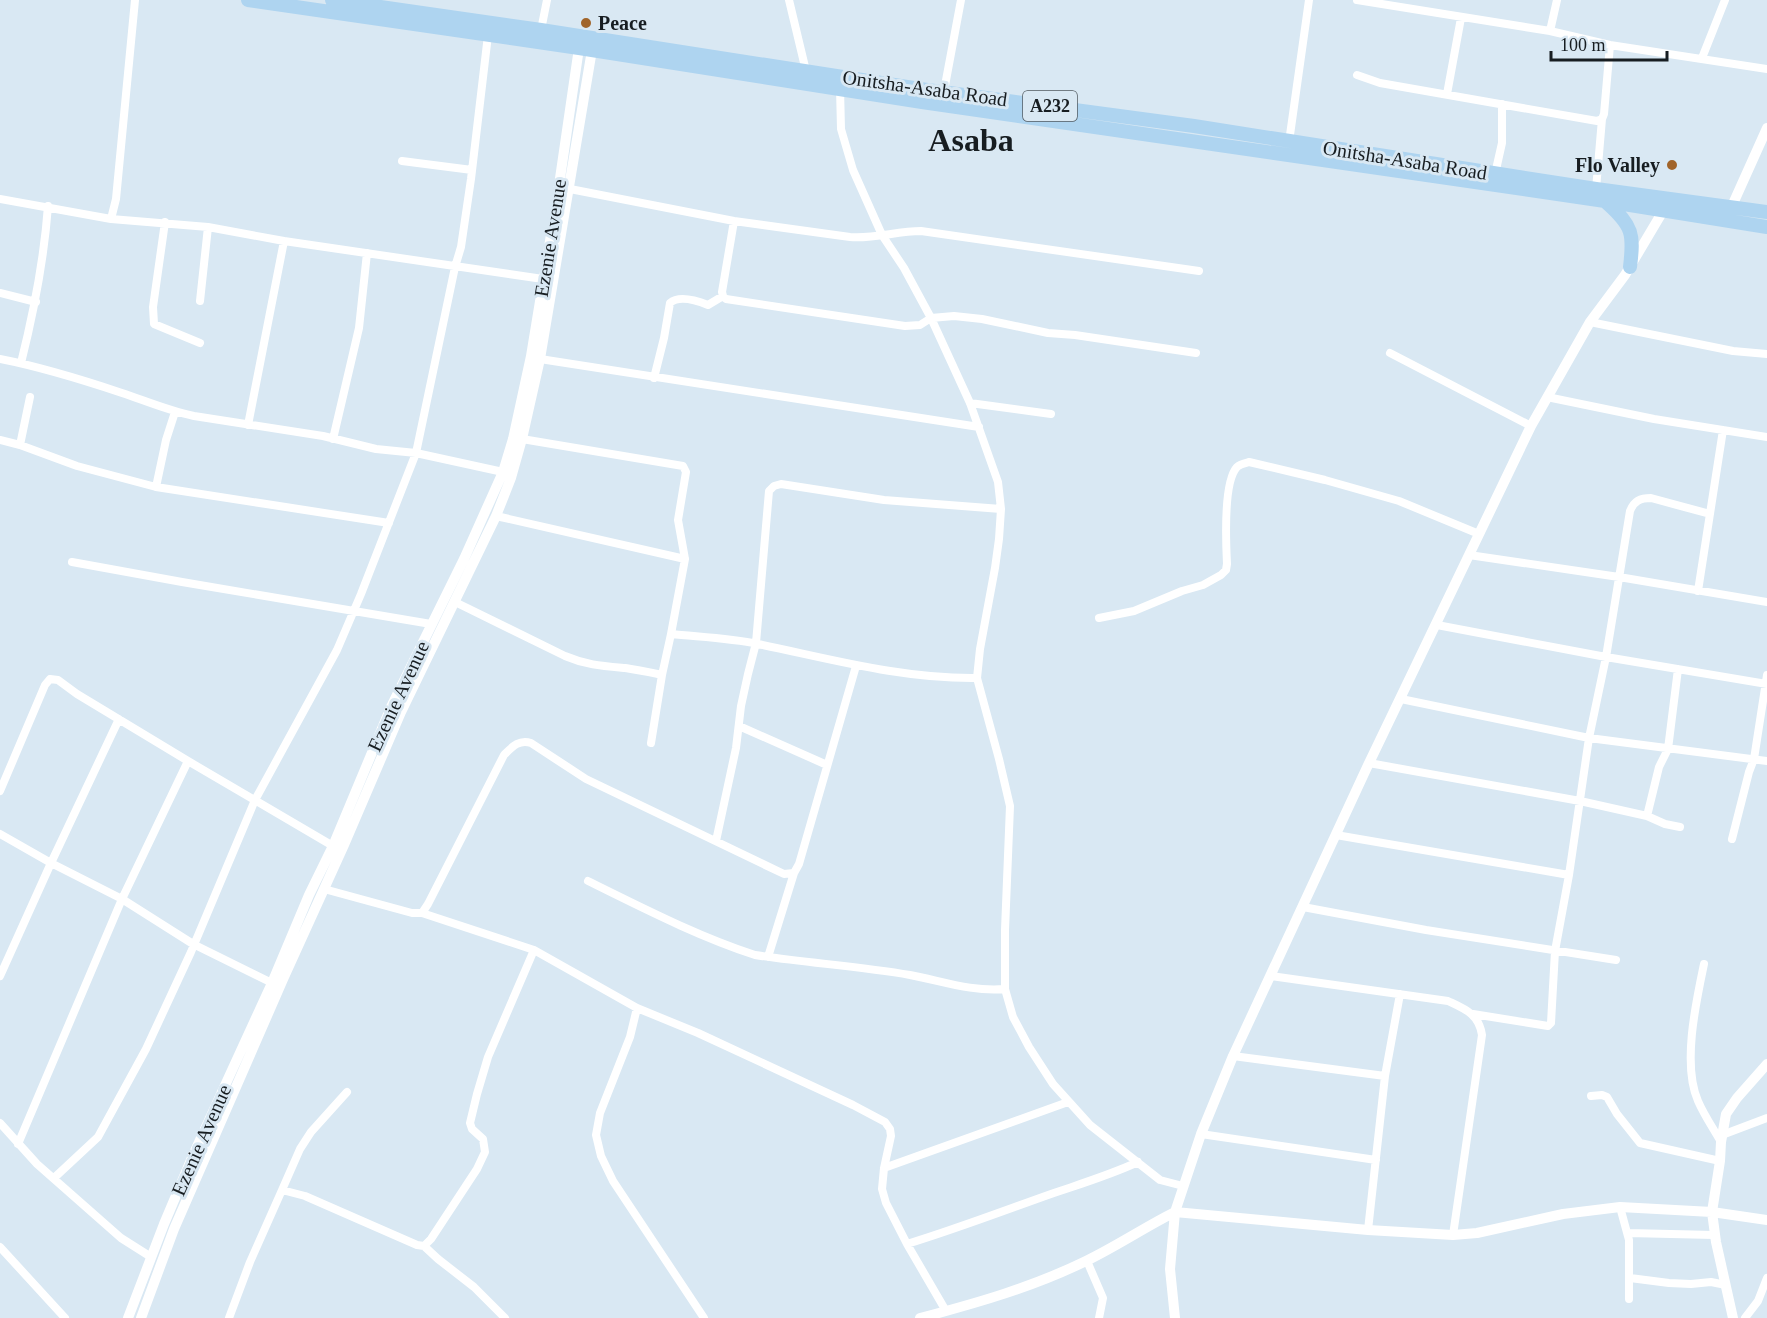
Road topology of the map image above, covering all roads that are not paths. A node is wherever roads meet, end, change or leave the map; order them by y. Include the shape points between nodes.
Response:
1 (135, 0) edge
2 (248, 0) edge
3 (332, 0) edge
4 (547, 0) edge
5 (789, 0) edge
6 (961, 0) edge
7 (1310, 0) edge
8 (1357, 0) edge
9 (1557, 0) edge
10 (1725, 0) edge
11 (394, 4) edge
12 (1461, 18) junction
13 (541, 30) junction
14 (1550, 31) junction
15 (488, 35) junction
16 (1610, 45) junction
17 (585, 49) junction
18 (1702, 58) junction
19 (1767, 69) edge
20 (806, 70) junction
21 (1357, 75) dead end
22 (840, 88) junction
23 (944, 91) junction
24 (1447, 94) junction
25 (1502, 104) junction
26 (1602, 119) junction
27 (1113, 122) junction
28 (1767, 128) edge
29 (1289, 142) junction
30 (402, 161) dead end
31 (472, 170) junction
32 (1495, 174) junction
33 (570, 189) junction
34 (1596, 189) junction
35 (0, 198) edge
36 (1605, 201) junction
37 (48, 206) junction
38 (1732, 206) junction
39 (1663, 211) junction
40 (1767, 212) edge
41 (111, 219) junction
42 (734, 221) junction
43 (165, 222) junction
44 (208, 227) junction
45 (1767, 227) edge
46 (882, 236) junction
47 (284, 241) junction
48 (367, 253) junction
49 (455, 267) junction
50 (1630, 267) junction
51 (1199, 271) dead end
52 (543, 279) junction
53 (0, 293) edge
54 (723, 296) junction
55 (200, 301) dead end
56 (36, 302) junction
57 (931, 318) junction
58 (1590, 322) junction
59 (200, 343) dead end
60 (1196, 353) dead end
61 (1390, 353) dead end
62 (1767, 354) edge
63 (0, 359) edge
64 (540, 359) junction
65 (21, 363) junction
66 (654, 378) junction
67 (30, 397) dead end
68 (1547, 397) junction
69 (970, 403) junction
70 (175, 412) junction
71 (1051, 414) dead end
72 (248, 425) junction
73 (1532, 426) junction
74 (979, 427) junction
75 (1723, 430) junction
76 (1767, 437) edge
77 (333, 439) junction
78 (522, 439) junction
79 (0, 440) edge
80 (20, 445) junction
81 (416, 453) junction
82 (503, 472) junction
83 (156, 487) junction
84 (1001, 509) junction
85 (1710, 514) junction
86 (496, 516) junction
87 (389, 523) junction
88 (1479, 534) junction
89 (1469, 555) junction
90 (685, 559) junction
91 (72, 562) dead end
92 (1619, 577) junction
93 (1698, 591) junction
94 (455, 602) junction
95 (1767, 602) edge
96 (353, 611) junction
97 (1099, 618) dead end
98 (431, 624) junction
99 (1437, 625) junction
100 (671, 634) junction
101 (756, 643) junction
102 (1606, 657) junction
103 (421, 659) junction
104 (856, 666) junction
105 (1678, 669) junction
106 (662, 675) junction
107 (977, 678) junction
108 (1767, 681) edge
109 (1401, 699) junction
110 (119, 719) junction
111 (739, 726) junction
112 (1589, 738) junction
113 (651, 743) dead end
114 (1668, 749) junction
115 (1754, 759) junction
116 (188, 761) junction
117 (1767, 761) edge
118 (1370, 763) junction
119 (827, 765) junction
120 (0, 791) edge
121 (255, 800) junction
122 (1580, 801) junction
123 (1647, 816) junction
124 (1680, 827) dead end
125 (0, 834) edge
126 (1336, 835) junction
127 (1732, 839) dead end
128 (716, 841) junction
129 (333, 846) junction
130 (51, 863) junction
131 (794, 873) junction
132 (1569, 875) junction
133 (588, 881) dead end
134 (324, 889) junction
135 (122, 899) junction
136 (1303, 907) junction
137 (422, 914) junction
138 (193, 945) junction
139 (534, 950) junction
140 (1555, 951) junction
141 (768, 957) junction
142 (1616, 960) dead end
143 (1704, 964) dead end
144 (0, 976) edge
145 (1271, 976) junction
146 (272, 982) junction
147 (1005, 988) junction
148 (1400, 994) junction
149 (637, 1008) junction
150 (1473, 1014) junction
151 (251, 1039) junction
152 (1233, 1056) junction
153 (1767, 1064) edge
154 (1385, 1076) junction
155 (347, 1092) dead end
156 (1591, 1096) dead end
157 (1068, 1102) junction
158 (1767, 1118) edge
159 (0, 1123) edge
160 (1201, 1134) junction
161 (1721, 1138) junction
162 (18, 1144) junction
163 (1376, 1160) junction
164 (1720, 1161) junction
165 (1138, 1162) junction
166 (884, 1168) junction
167 (54, 1178) junction
168 (186, 1186) junction
169 (1183, 1186) junction
170 (282, 1190) junction
171 (1620, 1208) junction
172 (1175, 1212) junction
173 (1712, 1212) junction
174 (1767, 1220) edge
175 (1368, 1230) junction
176 (1628, 1233) junction
177 (1453, 1235) junction
178 (1716, 1242) junction
179 (908, 1244) junction
180 (424, 1246) junction
181 (0, 1247) edge
182 (151, 1257) junction
183 (1087, 1261) junction
184 (1630, 1278) junction
185 (1767, 1278) edge
186 (1726, 1285) junction
187 (1629, 1299) dead end
188 (1758, 1301) junction
189 (1767, 1306) edge
190 (946, 1311) junction
191 (64, 1318) edge
192 (128, 1318) edge
193 (141, 1318) edge
194 (230, 1318) edge
195 (505, 1318) edge
196 (704, 1318) edge
197 (920, 1318) edge
198 (1099, 1318) edge
199 (1175, 1318) edge
200 (1733, 1318) edge
201 (1745, 1318) edge

1 - 41 street
2 - 15 highway, A232
3 - 11 highway, Onitsha-Asaba Road / A232
4 - 13 street
5 - 20 street
6 - 23 street
7 - 29 street
8 - 12 street
9 - 14 street
10 - 18 street
11 - 13 highway, Onitsha-Asaba Road / A232
12 - 14 street
12 - 24 street
13 - 20 highway, Onitsha-Asaba Road / A232
14 - 16 street
15 - 17 highway, A232
15 - 31 street
16 - 18 street
16 - 26 street
17 - 22 highway, A232
17 - 33 street, Ezenie Avenue
17 - 52 street, Ezenie Avenue
18 - 19 street
20 - 23 highway, Onitsha-Asaba Road / A232
21 - 24 street via 1380,83
22 - 27 highway, A232 via 922,102
22 - 46 street via 841,129 853,170
23 - 27 highway, Onitsha-Asaba Road / A232
24 - 25 street
25 - 26 street
25 - 32 street via 1502,143
26 - 34 street
27 - 29 highway, Onitsha-Asaba Road / A232
27 - 36 highway, A232
28 - 38 street
29 - 32 highway, Onitsha-Asaba Road / A232
30 - 31 street
31 - 49 street
32 - 34 highway, Onitsha-Asaba Road / A232
33 - 42 street
33 - 64 street, Ezenie Avenue
34 - 38 highway, Onitsha-Asaba Road / A232
35 - 37 street
36 - 39 highway, A232
36 - 50 highway via 1620,214 1631,234
37 - 41 street
37 - 56 street
38 - 40 highway, Onitsha-Asaba Road / A232
39 - 45 highway, A232
39 - 50 street
41 - 43 street
42 - 46 street via 850,237
42 - 54 street
43 - 44 street
43 - 59 street via 154,324
44 - 47 street
44 - 55 street
46 - 51 street via 921,231
46 - 57 street
47 - 48 street
47 - 72 street
48 - 49 street
48 - 77 street via 359,328
49 - 52 street
49 - 81 street
50 - 58 street
52 - 82 street, Ezenie Avenue via 531,356
53 - 56 street
54 - 57 street via 905,326 920,326
54 - 66 street via 708,305 672,300
56 - 65 street
57 - 60 street via 982,319 1048,333
57 - 69 street
58 - 62 street via 1733,351
58 - 68 street
61 - 73 street
63 - 65 street
64 - 66 street
64 - 78 street, Ezenie Avenue
65 - 70 street
66 - 74 street
67 - 80 street
68 - 73 street
68 - 75 street
69 - 71 street
69 - 74 street
70 - 72 street
70 - 83 street
72 - 77 street
73 - 88 street
74 - 84 street via 998,483
75 - 76 street
75 - 85 street
77 - 81 street
78 - 86 street, Ezenie Avenue
78 - 90 street via 683,466 686,472 678,520
79 - 80 street
80 - 83 street via 77,466
81 - 82 street
81 - 87 street
82 - 98 street, Ezenie Avenue
83 - 87 street
84 - 101 street via 774,486 769,490
84 - 107 street
85 - 92 street via 1651,498 1632,504
85 - 93 street
86 - 90 street
86 - 94 street, Ezenie Avenue
87 - 96 street
88 - 89 street
88 - 97 street via 1399,501 1243,463 1232,475 1227,503 1226,570 1203,585 1134,611
89 - 92 street
89 - 99 street
90 - 100 street
91 - 96 street
92 - 93 street
92 - 102 street
93 - 95 street
94 - 103 street, Ezenie Avenue
94 - 106 street via 581,663
96 - 98 street
96 - 121 street via 337,650
98 - 103 street, Ezenie Avenue
99 - 102 street
99 - 109 street
100 - 101 street
100 - 106 street
101 - 104 street
101 - 111 street
102 - 105 street
102 - 112 street
103 - 129 street, Ezenie Avenue via 391,707
103 - 134 street, Ezenie Avenue
104 - 107 street via 912,675
104 - 119 street
105 - 108 street
105 - 114 street
106 - 113 street
107 - 147 street via 1010,806
108 - 115 street
109 - 112 street
109 - 118 street
110 - 116 street
110 - 120 street via 58,680 50,679
110 - 130 street
111 - 119 street
111 - 128 street
112 - 114 street
112 - 122 street
114 - 115 street
114 - 123 street via 1659,767
115 - 117 street
115 - 127 street
116 - 121 street
116 - 135 street
118 - 122 street
118 - 126 street
119 - 131 street
121 - 129 street
121 - 138 street
122 - 123 street
122 - 132 street
123 - 124 street
125 - 130 street
126 - 132 street
126 - 136 street
128 - 131 street via 784,874
128 - 137 street via 586,779 531,743 520,742 504,755
129 - 146 street, Ezenie Avenue
130 - 135 street
130 - 144 street
131 - 141 street
132 - 140 street
133 - 141 street via 661,917 735,948
134 - 137 street
134 - 151 street, Ezenie Avenue
135 - 138 street
135 - 162 street
136 - 140 street
136 - 145 street
137 - 139 street
138 - 146 street
138 - 167 street via 146,1049 104,1127
139 - 149 street
139 - 180 street via 488,1057 477,1094 470,1123 483,1139 485,1152
140 - 142 street
140 - 150 street via 1548,1026
141 - 147 street via 911,975 968,988
143 - 161 street via 1690,1059 1698,1100
145 - 148 street
145 - 152 street
146 - 151 street, Ezenie Avenue
147 - 157 street via 1013,1017 1029,1047
148 - 150 street via 1448,1001
148 - 154 street
149 - 166 street via 885,1122 891,1136
149 - 196 street via 596,1135 613,1181
150 - 177 street via 1481,1025 1482,1035
151 - 168 street, Ezenie Avenue
152 - 154 street
152 - 160 street
153 - 161 street via 1726,1114
154 - 163 street
155 - 170 street via 311,1132
156 - 164 street via 1607,1097 1640,1143
157 - 165 street via 1090,1125
157 - 166 street
158 - 161 street
159 - 162 street
160 - 163 street
160 - 169 street
161 - 164 street
162 - 167 street
163 - 175 street
164 - 173 street
165 - 169 street via 1160,1179
165 - 179 street
166 - 179 street via 882,1189 886,1203
167 - 182 street via 121,1238
168 - 182 street, Ezenie Avenue
168 - 193 street, Ezenie Avenue
169 - 172 street
170 - 180 street
170 - 194 street
171 - 173 street
171 - 176 street
171 - 177 street via 1563,1214
172 - 175 street
172 - 183 street
172 - 199 street via 1170,1269
173 - 174 street
173 - 178 street
175 - 177 street
176 - 178 street via 1714,1235
176 - 184 street
178 - 186 street
179 - 190 street
180 - 195 street
181 - 191 street
182 - 192 street, Ezenie Avenue
183 - 190 street via 1020,1290
183 - 198 street via 1103,1298
184 - 186 street
184 - 187 street
185 - 188 street
186 - 200 street
188 - 189 street
188 - 201 street
190 - 197 street

